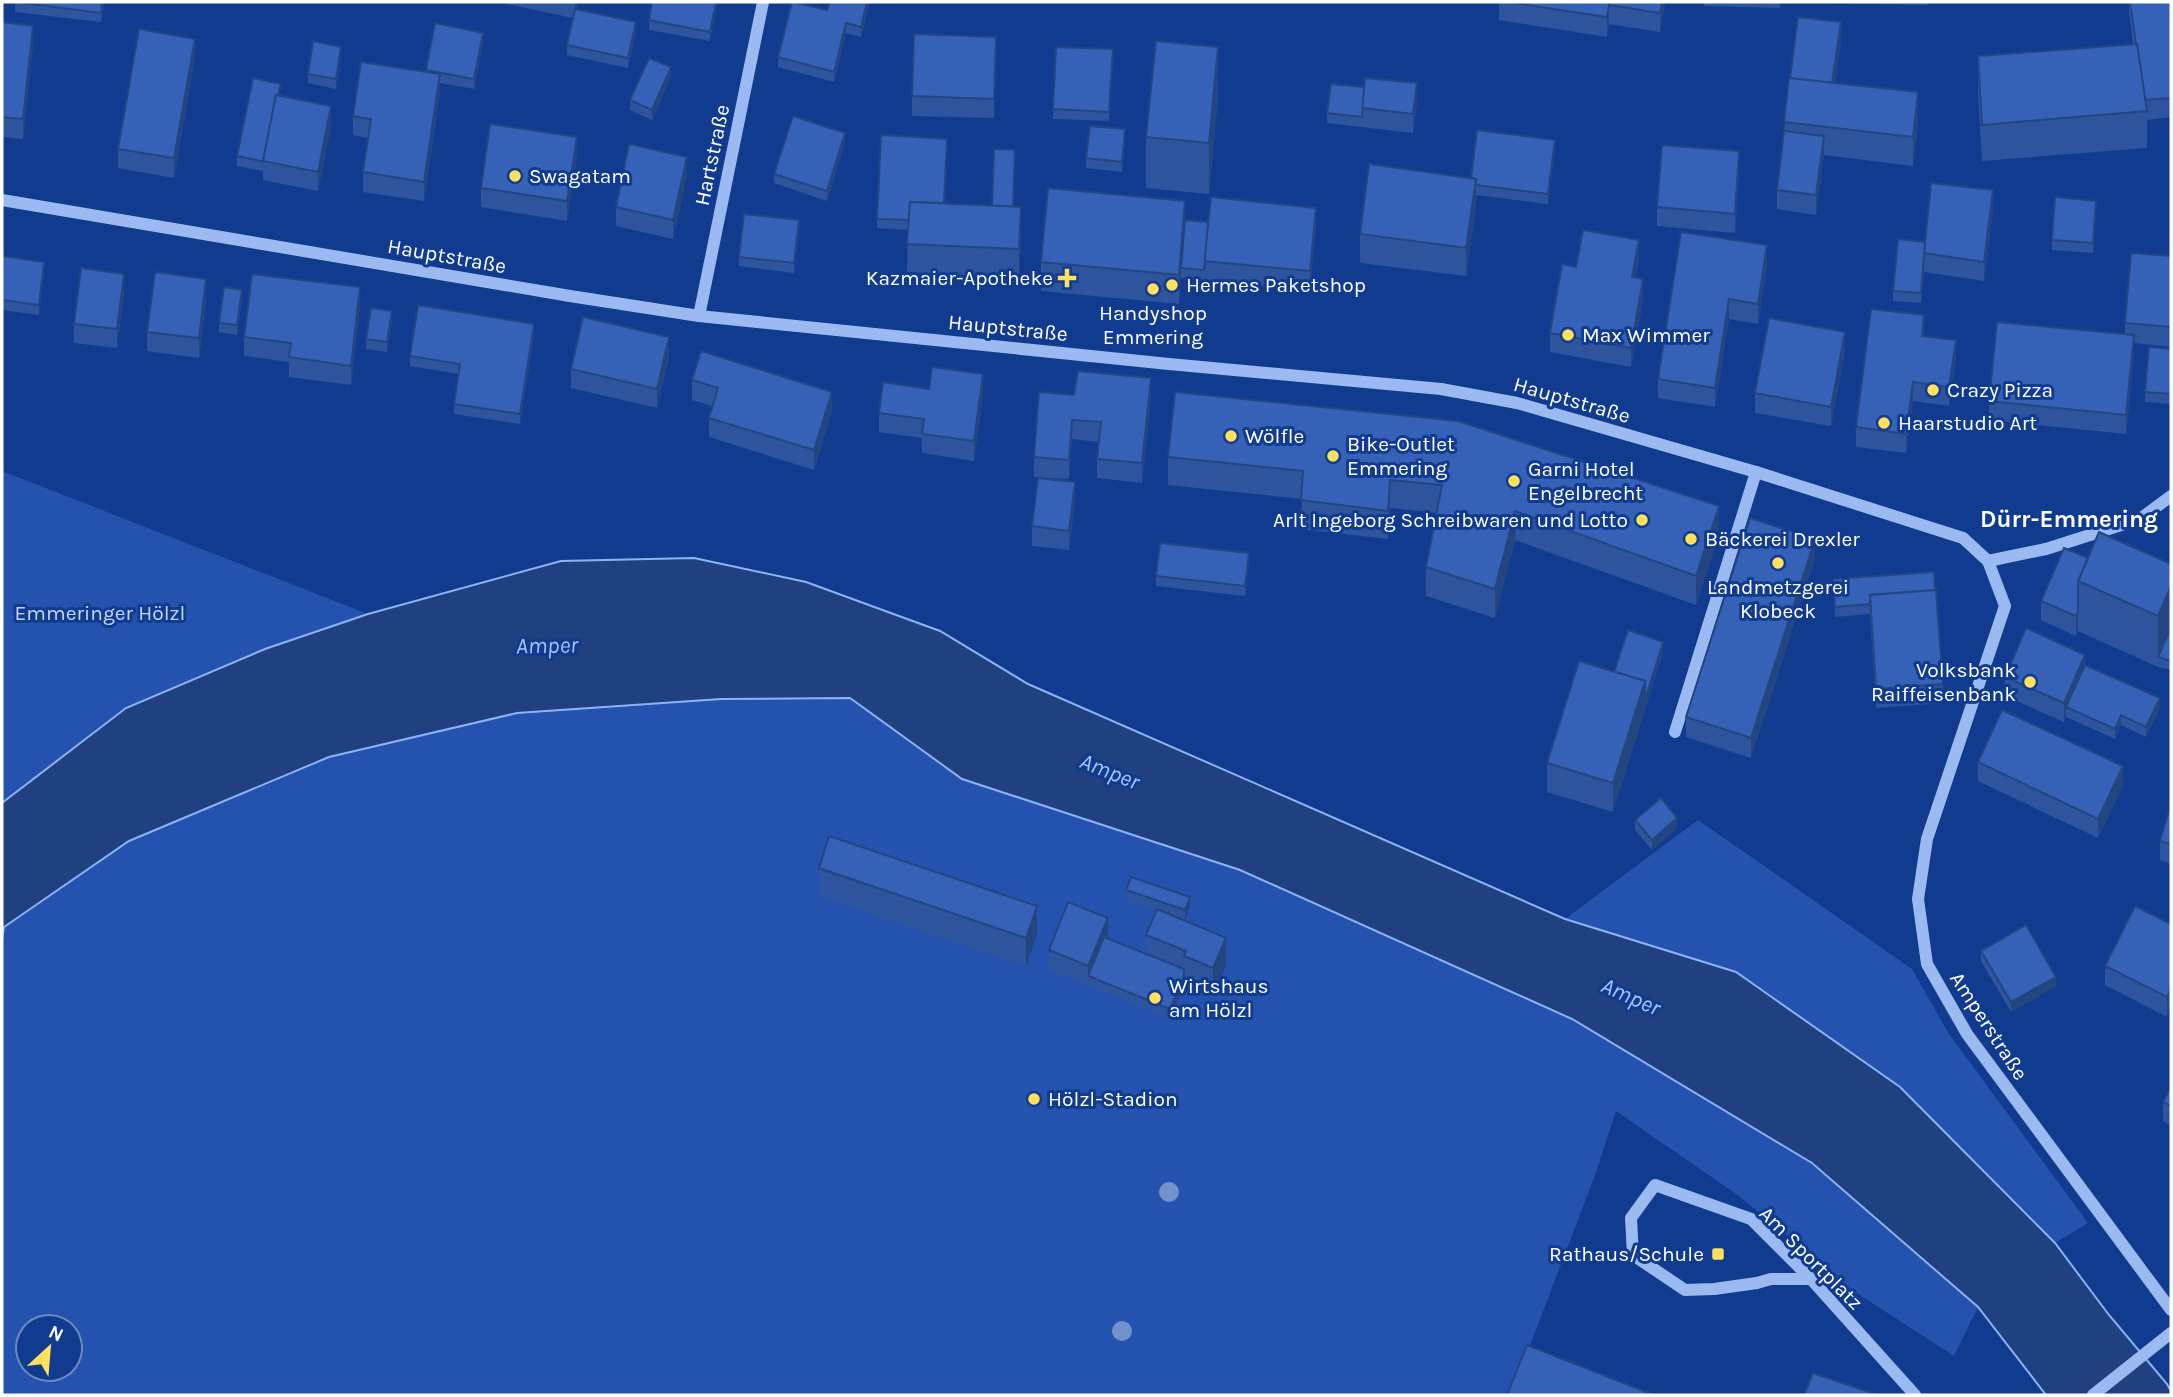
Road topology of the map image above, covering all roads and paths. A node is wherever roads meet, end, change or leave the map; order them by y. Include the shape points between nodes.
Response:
1 (763, 2) edge
2 (2, 200) edge
3 (699, 316) junction
4 (1756, 472) junction
5 (2171, 496) edge
6 (1989, 561) junction
7 (1675, 732) dead end
8 (1811, 1279) junction
9 (2171, 1310) edge
10 (2171, 1333) edge
11 (1915, 1395) edge
12 (2093, 1395) edge

1 - 3 street, Hartstraße
2 - 3 street, Hauptstraße
3 - 4 street, Hauptstraße via 1441,389 1517,403
4 - 6 street, Hauptstraße via 1963,538
4 - 7 street
5 - 6 street via 2140,519 2046,549
6 - 9 street, Amperstraße via 2005,606 1927,839 1918,899 1927,964 1967,1034
8 - 8 street, Am Sportplatz via 1751,1219 1655,1185 1631,1217 1633,1255 1685,1290
8 - 11 street, Am Sportplatz
10 - 12 street

